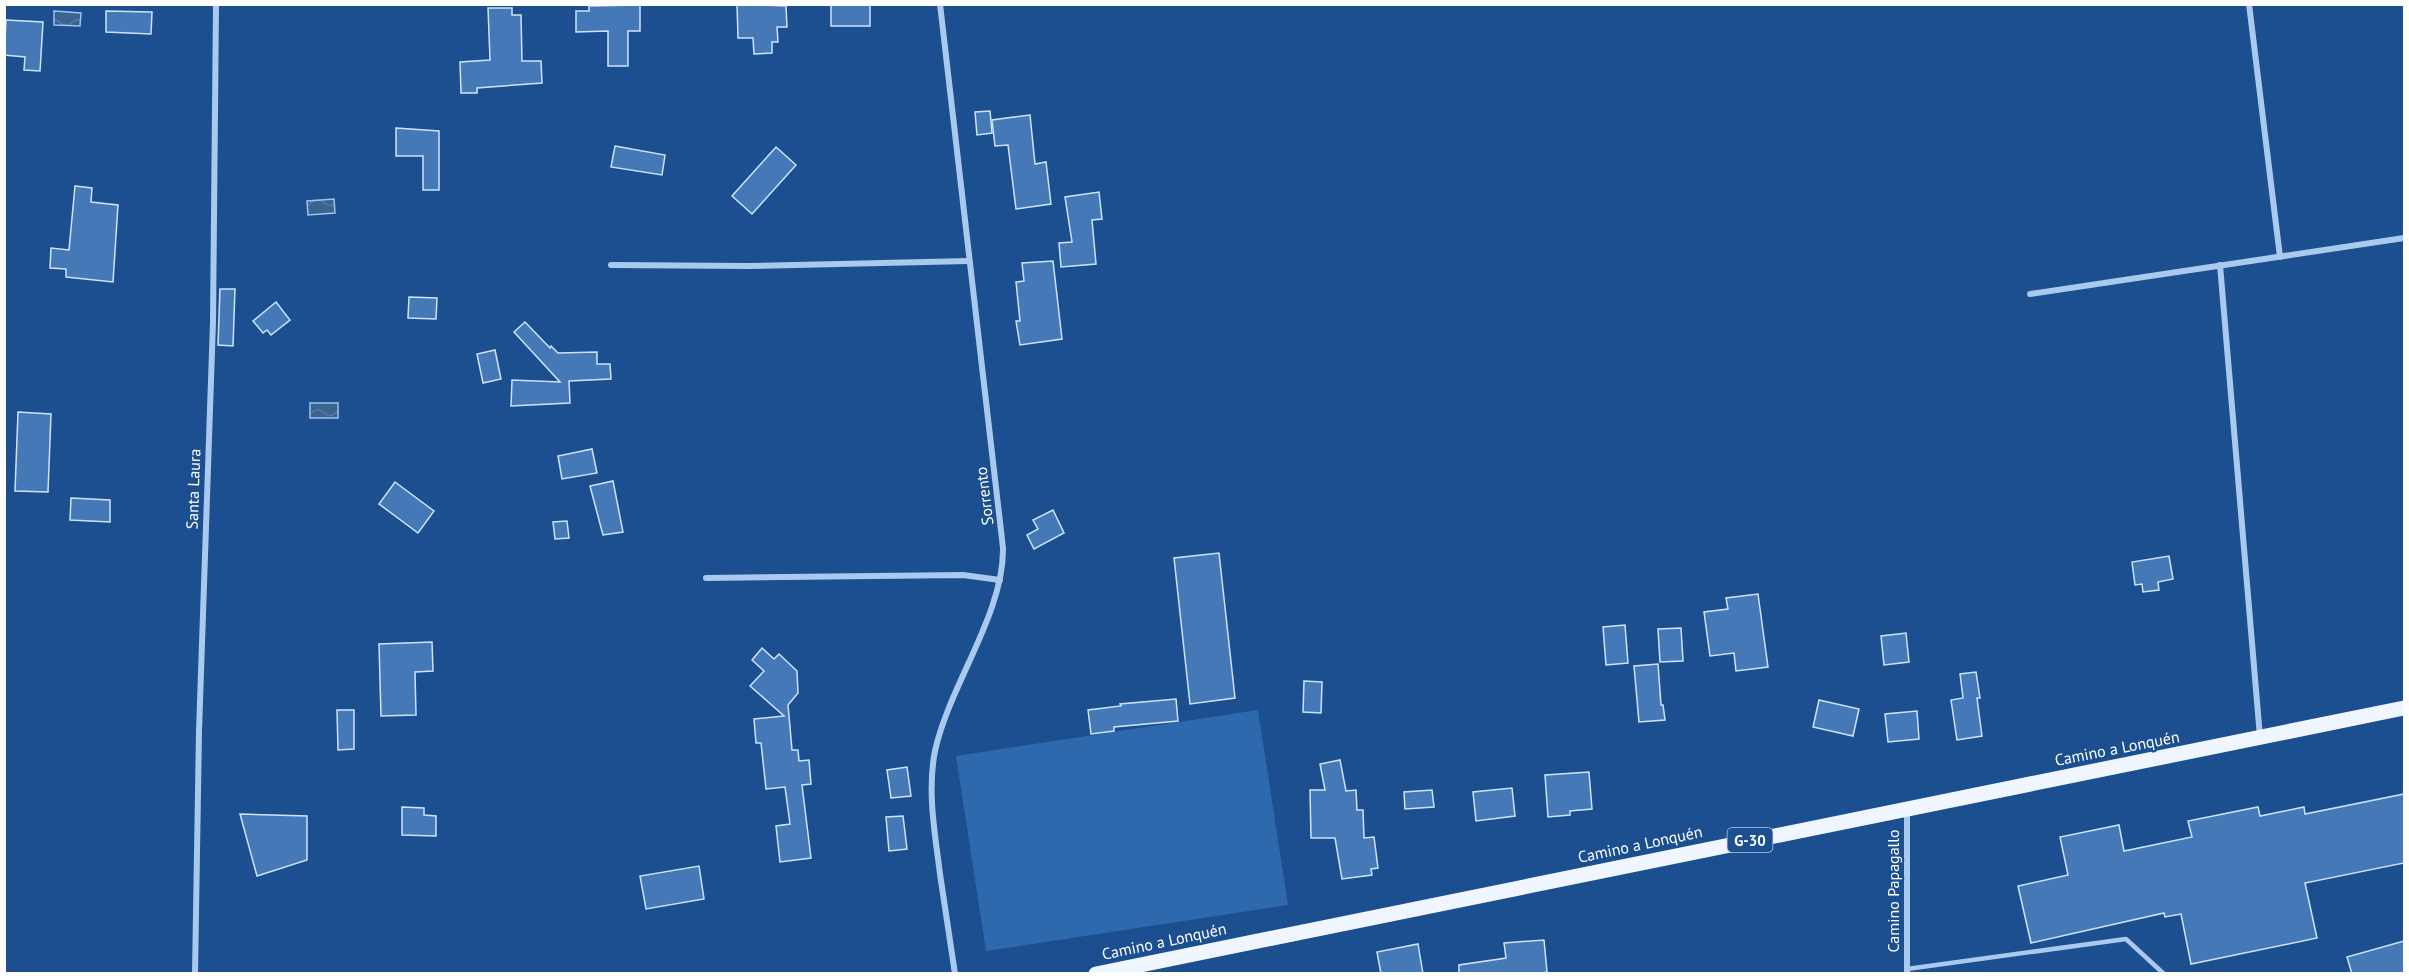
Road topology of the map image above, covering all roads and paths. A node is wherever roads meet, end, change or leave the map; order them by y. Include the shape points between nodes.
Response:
1 (216, 4) edge
2 (940, 4) edge
3 (2249, 4) edge
4 (2404, 238) edge
5 (2280, 257) junction
6 (969, 261) junction
7 (611, 265) dead end
8 (2220, 265) junction
9 (2030, 294) dead end
10 (706, 578) dead end
11 (1000, 580) junction
12 (2404, 708) edge
13 (2260, 738) junction
14 (1907, 808) junction
15 (1906, 971) edge
16 (195, 974) edge
17 (955, 974) edge
18 (1096, 974) edge
19 (2164, 974) edge

1 - 16 street, Santa Laura via 213,322 199,719
2 - 6 street, Sorrento
3 - 5 street
4 - 5 street
5 - 8 street
6 - 7 street
6 - 11 street, Sorrento via 1003,548
8 - 9 street
8 - 13 street
10 - 11 street via 963,575
11 - 17 street, Sorrento via 940,734 933,769 934,829
12 - 13 main road, Camino a Lonquén / G-30
13 - 14 main road, Camino a Lonquén / G-30
14 - 15 street, Camino Papagallo
14 - 18 main road, Camino a Lonquén / G-30
15 - 19 lane via 2126,939

